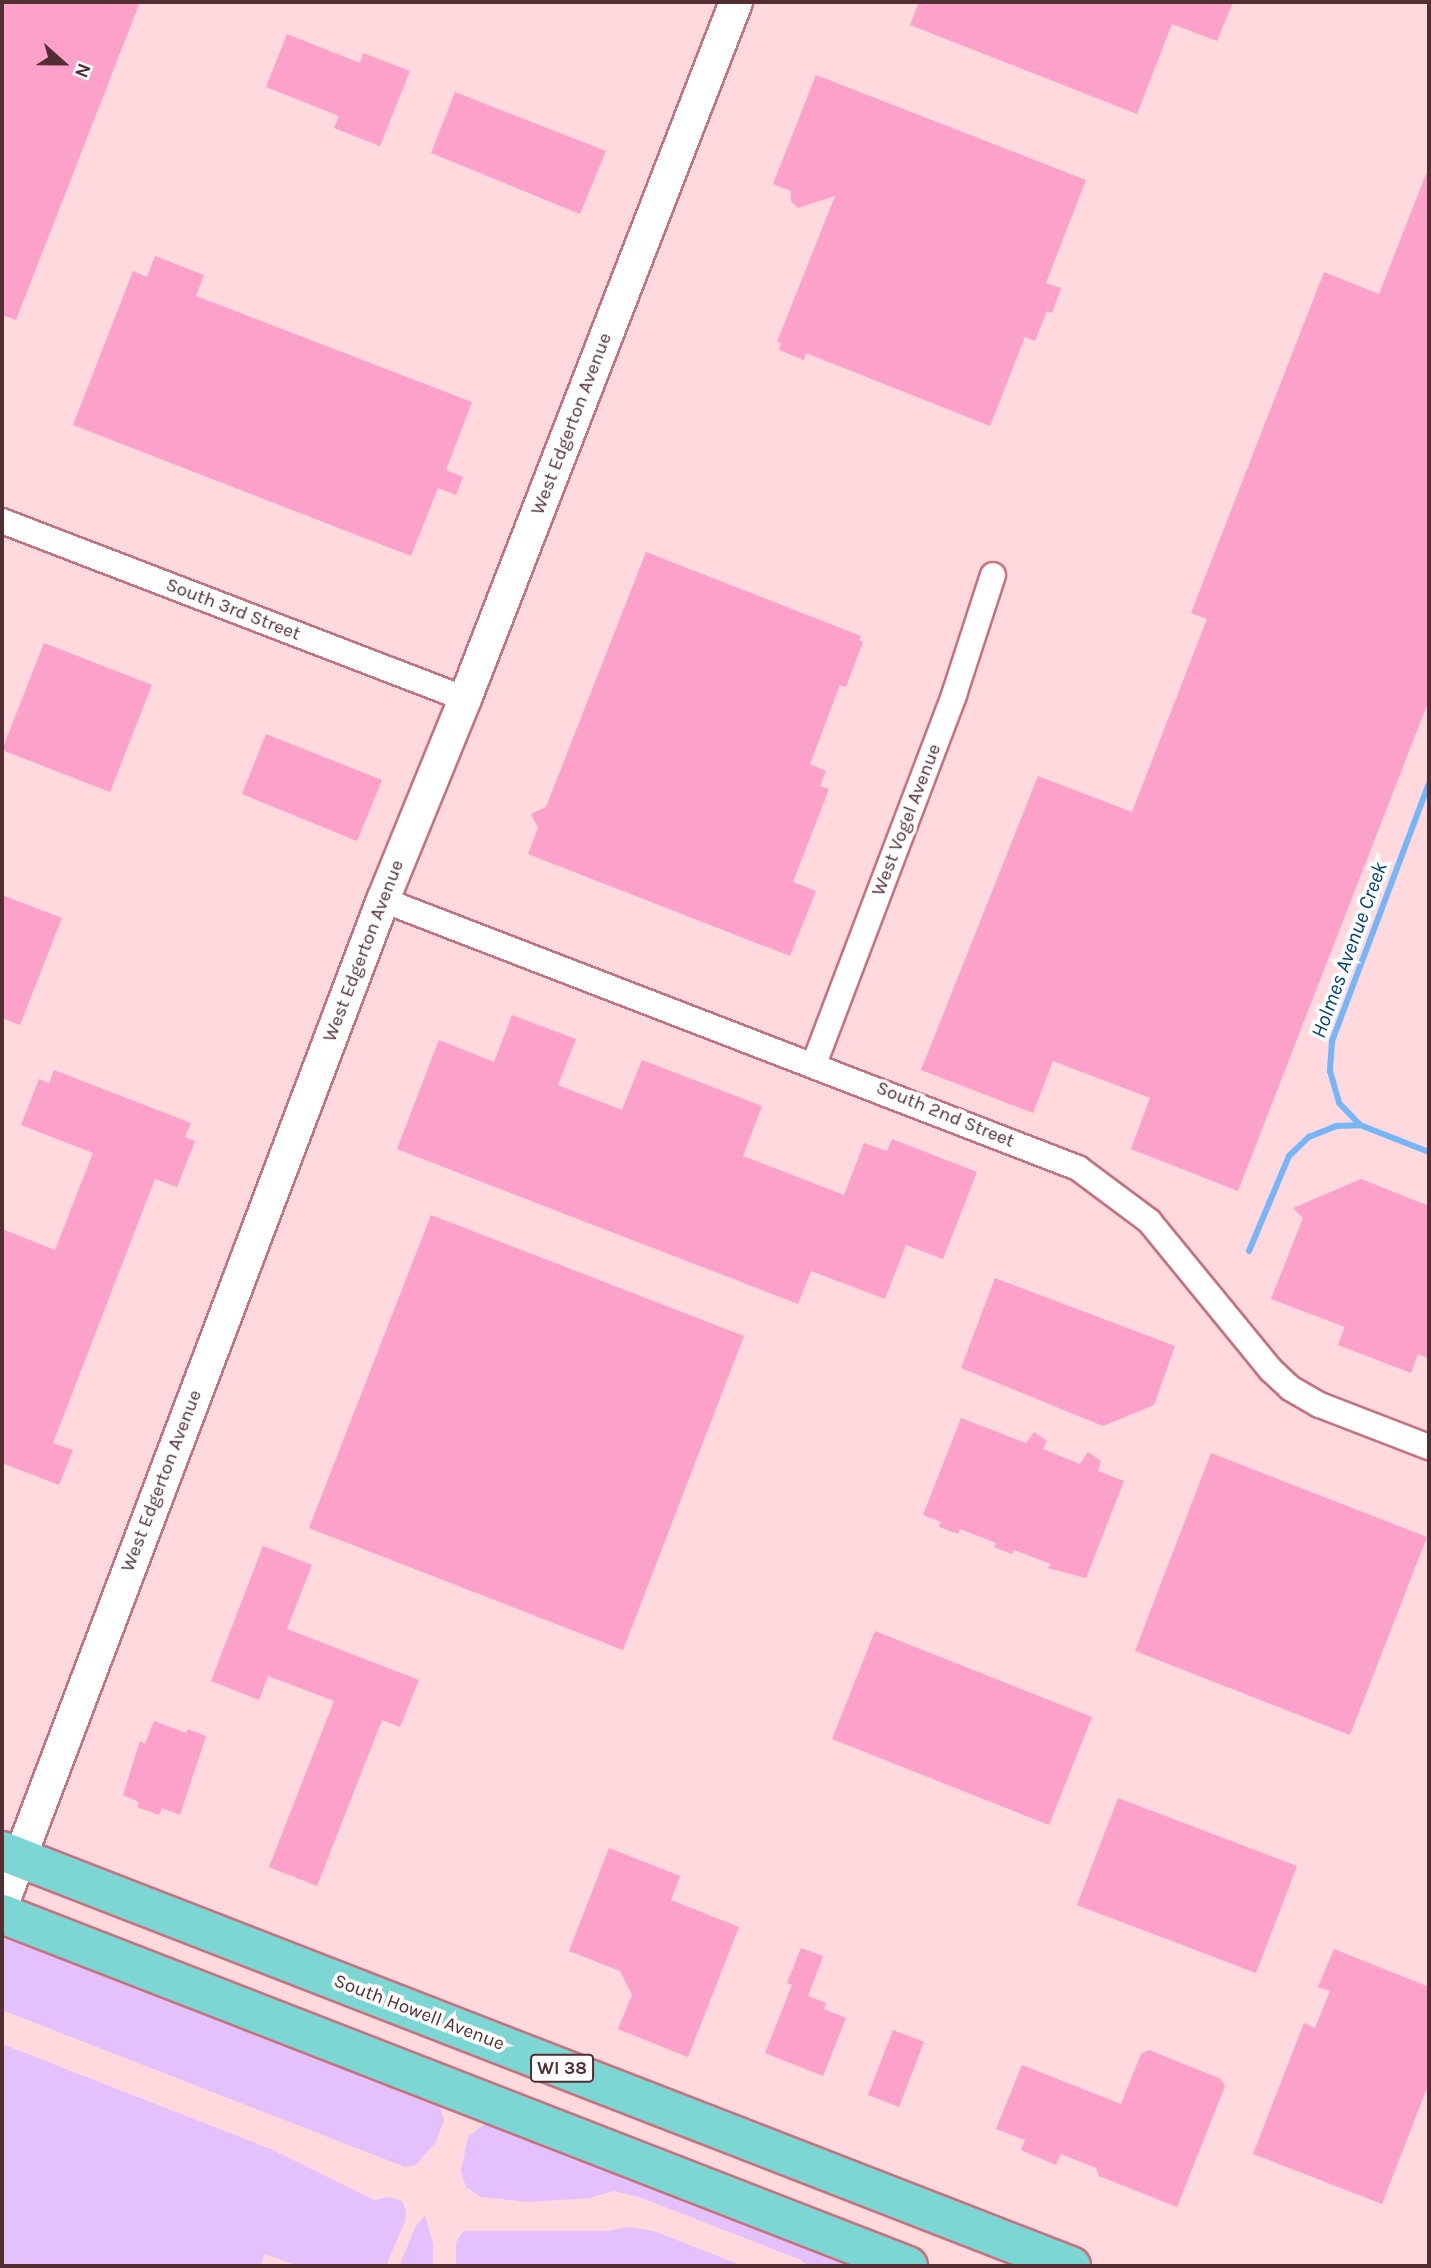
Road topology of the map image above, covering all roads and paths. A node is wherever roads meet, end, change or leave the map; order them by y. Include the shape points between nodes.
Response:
1 (736, 2) edge
2 (2, 521) edge
3 (993, 575) dead end
4 (465, 699) junction
5 (383, 900) junction
6 (814, 1064) junction
7 (1429, 1447) edge
8 (11, 1854) edge
9 (2, 1905) edge
10 (2, 1914) edge
11 (908, 2266) edge
12 (1071, 2266) edge

1 - 4 street, West Edgerton Avenue
2 - 4 street, South 3rd Street
3 - 6 street, West Vogel Avenue via 954,695
4 - 5 street, West Edgerton Avenue
5 - 6 street, South 2nd Street
5 - 8 street, West Edgerton Avenue
6 - 7 street, South 2nd Street via 1077,1168 1149,1221 1290,1388 1320,1405
8 - 9 street, West Edgerton Avenue
8 - 12 main road, South Howell Avenue / WI 38
10 - 11 main road

